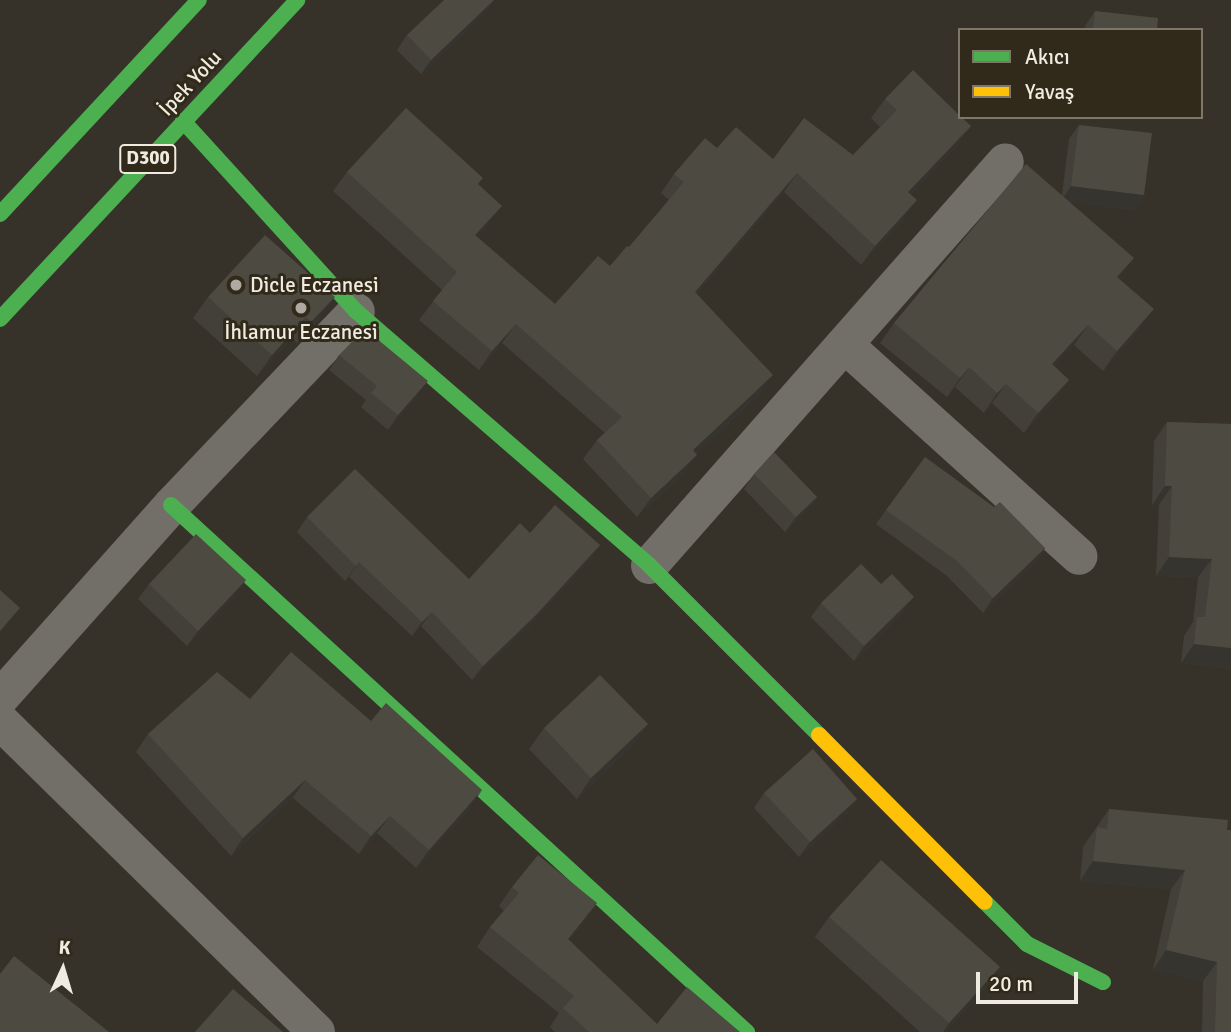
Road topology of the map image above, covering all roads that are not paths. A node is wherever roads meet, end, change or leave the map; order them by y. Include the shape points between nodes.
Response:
1 (199, 0) edge
2 (297, 0) edge
3 (183, 121) junction
4 (1005, 161) dead end
5 (0, 214) edge
6 (356, 311) junction
7 (0, 319) edge
8 (844, 344) junction
9 (172, 505) junction
10 (1079, 556) dead end
11 (649, 565) junction
12 (0, 698) edge
13 (0, 721) edge
14 (1104, 982) dead end
15 (316, 1032) edge
16 (747, 1032) edge

1 - 5 main road
2 - 3 main road, İpek Yolu / D300
3 - 6 main road
3 - 7 main road, İpek Yolu / D300
4 - 8 street
6 - 9 street
6 - 11 main road
8 - 10 street
8 - 11 street
9 - 12 street
9 - 16 main road
11 - 14 main road via 1027,944
13 - 15 street

